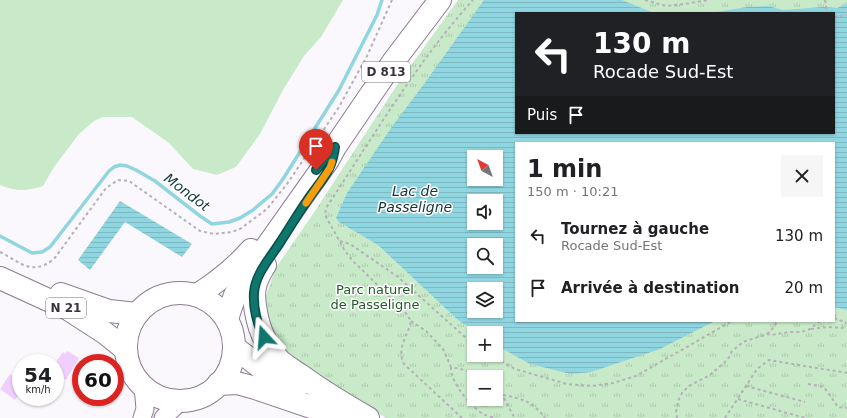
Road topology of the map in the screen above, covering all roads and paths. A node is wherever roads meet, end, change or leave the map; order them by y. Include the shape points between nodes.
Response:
1 (392, 0) edge
2 (440, 0) edge
3 (473, 0) edge
4 (645, 0) edge
5 (709, 0) edge
6 (825, 0) edge
7 (827, 12) edge
8 (847, 15) edge
9 (835, 17) edge
10 (335, 147) junction
11 (340, 241) junction
12 (0, 252) edge
13 (0, 269) edge
14 (0, 278) edge
15 (197, 295) junction
16 (137, 314) junction
17 (835, 318) edge
18 (227, 319) junction
19 (411, 321) junction
20 (730, 322) edge
21 (776, 322) edge
22 (819, 322) edge
23 (847, 323) edge
24 (847, 328) edge
25 (810, 329) junction
26 (767, 334) junction
27 (467, 339) edge
28 (234, 347) junction
29 (126, 350) junction
30 (502, 362) edge
31 (451, 367) junction
32 (467, 371) edge
33 (847, 373) edge
34 (218, 384) junction
35 (808, 384) dead end
36 (143, 386) junction
37 (746, 386) junction
38 (503, 394) joint
39 (181, 400) junction
40 (738, 400) junction
41 (805, 402) dead end
42 (847, 408) edge
43 (142, 418) edge
44 (163, 418) edge
45 (335, 418) edge
46 (355, 418) edge
47 (368, 418) edge
48 (462, 418) edge
49 (496, 418) edge
50 (515, 418) edge
51 (545, 418) edge
52 (677, 418) edge
53 (725, 418) edge
54 (805, 418) edge

1 - 12 path via 367,56 288,184 267,209 240,229 214,234 200,231 129,181 118,180 106,188 54,259 46,265 34,268
2 - 10 main road, D 813 via 393,62
3 - 11 path via 412,78 326,208 325,215
4 - 5 path via 666,6
6 - 7 path
8 - 9 path
10 - 15 main road, D 813 via 239,264 219,282
10 - 18 main road, D 813 via 248,273 235,296
10 - 47 main road, D 813 via 330,168 258,276 254,302 259,329 281,362 316,387
11 - 19 path via 352,260
11 - 27 path via 350,244 398,277
13 - 16 main road, N 21 via 109,311
14 - 29 main road, N 21 via 68,309
15 - 16 main road via 181,292 164,295 149,302
15 - 18 main road via 214,304
16 - 29 main road via 126,337
17 - 23 path
18 - 28 main road
19 - 31 path via 426,331 443,349
19 - 48 path via 402,344 401,356 404,364
20 - 30 path via 636,376 613,384 567,384 515,369
21 - 26 path
22 - 25 path
24 - 25 path
25 - 26 path
26 - 52 path via 742,342 710,375 689,386 679,398
28 - 34 main road via 227,374
28 - 46 main road via 264,370
29 - 36 main road via 131,370
31 - 32 path
31 - 49 path via 456,384 468,400 484,414
33 - 37 path via 769,360 757,369
34 - 39 main road via 207,393
34 - 45 main road via 237,383 255,388 317,409
35 - 42 path via 824,387 838,407
36 - 39 main road via 167,399
36 - 43 street via 145,409
37 - 40 path
37 - 41 path
38 - 50 path
38 - 51 path via 527,401
39 - 44 street
40 - 53 path
40 - 54 path

